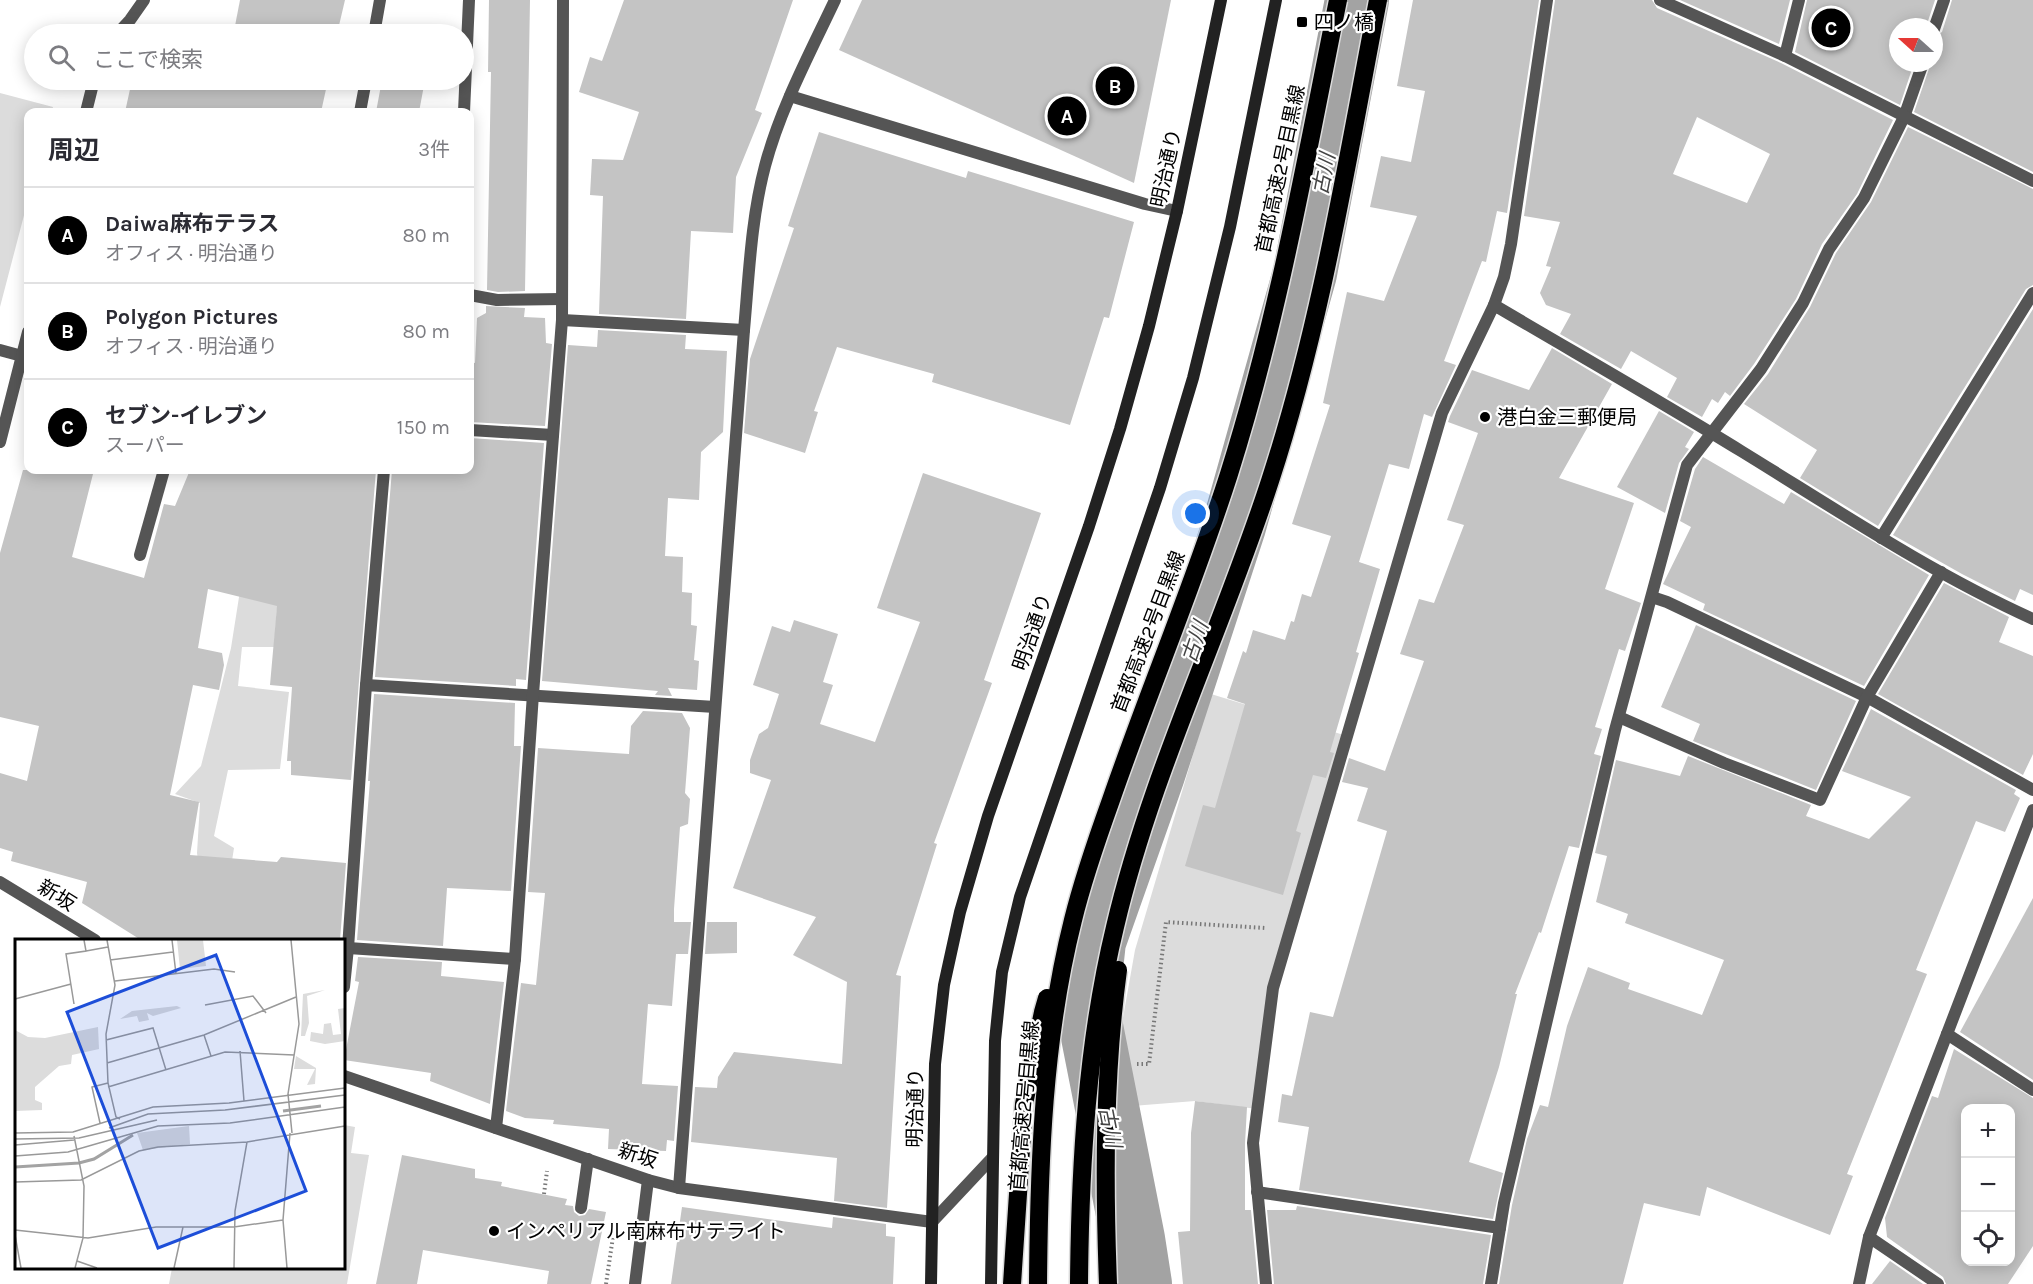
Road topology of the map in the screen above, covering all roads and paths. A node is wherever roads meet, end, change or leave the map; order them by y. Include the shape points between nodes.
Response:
1 (144, 0) edge
2 (380, 0) edge
3 (469, 0) edge
4 (563, 0) edge
5 (835, 0) edge
6 (1221, 0) edge
7 (1276, 0) edge
8 (1338, 0) edge
9 (1378, 0) edge
10 (1547, 0) edge
11 (1660, 0) edge
12 (1799, 0) edge
13 (1944, 0) edge
14 (1938, 18) edge
15 (126, 24) edge
16 (376, 24) edge
17 (468, 24) edge
18 (1785, 56) junction
19 (1920, 72) edge
20 (92, 90) edge
21 (364, 90) edge
22 (465, 90) edge
23 (790, 96) junction
24 (87, 108) edge
25 (361, 108) edge
26 (464, 108) edge
27 (1904, 117) junction
28 (2033, 181) edge
29 (1177, 211) junction
30 (2033, 292) edge
31 (474, 296) edge
32 (562, 299) junction
33 (1494, 305) junction
34 (562, 320) junction
35 (744, 330) junction
36 (0, 350) edge
37 (24, 357) edge
38 (24, 360) edge
39 (474, 430) edge
40 (1712, 433) junction
41 (553, 435) junction
42 (0, 442) edge
43 (163, 474) edge
44 (384, 474) edge
45 (1881, 538) junction
46 (140, 555) dead end
47 (1941, 572) junction
48 (1652, 597) junction
49 (2033, 619) edge
50 (366, 685) junction
51 (533, 694) junction
52 (1867, 697) junction
53 (716, 707) junction
54 (1619, 717) junction
55 (2033, 790) edge
56 (2033, 810) edge
57 (1131, 867) junction
58 (0, 882) edge
59 (1073, 918) junction
60 (1290, 930) junction
61 (92, 939) edge
62 (348, 948) junction
63 (515, 959) junction
64 (345, 977) edge
65 (1947, 1034) junction
66 (1149, 1064) dead end
67 (345, 1076) edge
68 (2033, 1090) edge
69 (496, 1128) junction
70 (993, 1157) junction
71 (588, 1159) junction
72 (585, 1179) junction
73 (648, 1180) junction
74 (679, 1188) junction
75 (1257, 1192) junction
76 (544, 1194) dead end
77 (581, 1208) dead end
78 (932, 1222) junction
79 (615, 1226) dead end
80 (1500, 1228) junction
81 (1869, 1237) junction
82 (606, 1284) edge
83 (635, 1284) edge
84 (930, 1284) edge
85 (991, 1284) edge
86 (1011, 1284) edge
87 (1038, 1284) edge
88 (1079, 1284) edge
89 (1108, 1284) edge
90 (1266, 1284) edge
91 (1491, 1284) edge
92 (1859, 1284) edge
93 (1938, 1284) edge

1 - 15 street
2 - 16 street
3 - 17 street
4 - 32 street
5 - 23 street
6 - 29 main road, 明治通り
7 - 70 main road via 1230,227 1193,378 1160,488 1020,897 1002,972 995,1041
8 - 59 highway, 首都高速2号目黒線, bridge via 1254,389 1229,474 1130,745
9 - 57 highway, bridge via 1299,380 1241,566
10 - 33 street via 1511,244
11 - 18 street
12 - 18 street
13 - 14 street
18 - 27 street
19 - 27 street
20 - 24 street
21 - 25 street
22 - 26 street
23 - 29 street
23 - 35 street via 766,164 755,211
27 - 28 street
27 - 40 street via 1864,198 1829,249 1803,303 1761,369
29 - 78 main road, 明治通り via 1120,429 988,816 960,912 944,985 935,1064
30 - 45 street
31 - 32 street via 497,300
32 - 34 street
33 - 40 street
33 - 60 street via 1442,413
34 - 35 street
34 - 41 street
35 - 53 street
36 - 37 street
38 - 42 street
39 - 41 street
40 - 45 street
40 - 48 street via 1687,465
41 - 51 street
43 - 46 street
44 - 50 street
45 - 47 street
47 - 49 street
47 - 52 street
48 - 52 street
48 - 54 street
50 - 51 street
50 - 62 street
51 - 53 street
51 - 63 street
52 - 54 street via 1820,800
52 - 55 street
53 - 74 street
54 - 80 street
56 - 65 street
57 - 88 highway, bridge via 1101,1000 1091,1074 1083,1155
57 - 89 highway, bridge via 1108,1063
58 - 61 street, 新坂
59 - 86 highway, bridge via 1042,1012 1024,1104
59 - 87 highway, 首都高速2号目黒線, bridge via 1058,984 1048,1064 1039,1169
60 - 66 path via 1166,922
60 - 75 street via 1273,988 1254,1132
62 - 63 street
62 - 64 street
63 - 69 street
65 - 68 street
65 - 81 street
67 - 69 street, 新坂
69 - 71 street, 新坂
70 - 78 street
70 - 85 main road
71 - 72 street
71 - 73 street, 新坂
72 - 76 path via 548,1167
72 - 77 street
73 - 74 street, 新坂
73 - 83 street
74 - 78 street, 新坂
75 - 80 street
75 - 90 street
78 - 84 main road, 明治通り
79 - 82 path
80 - 91 street
81 - 92 street
81 - 93 street

